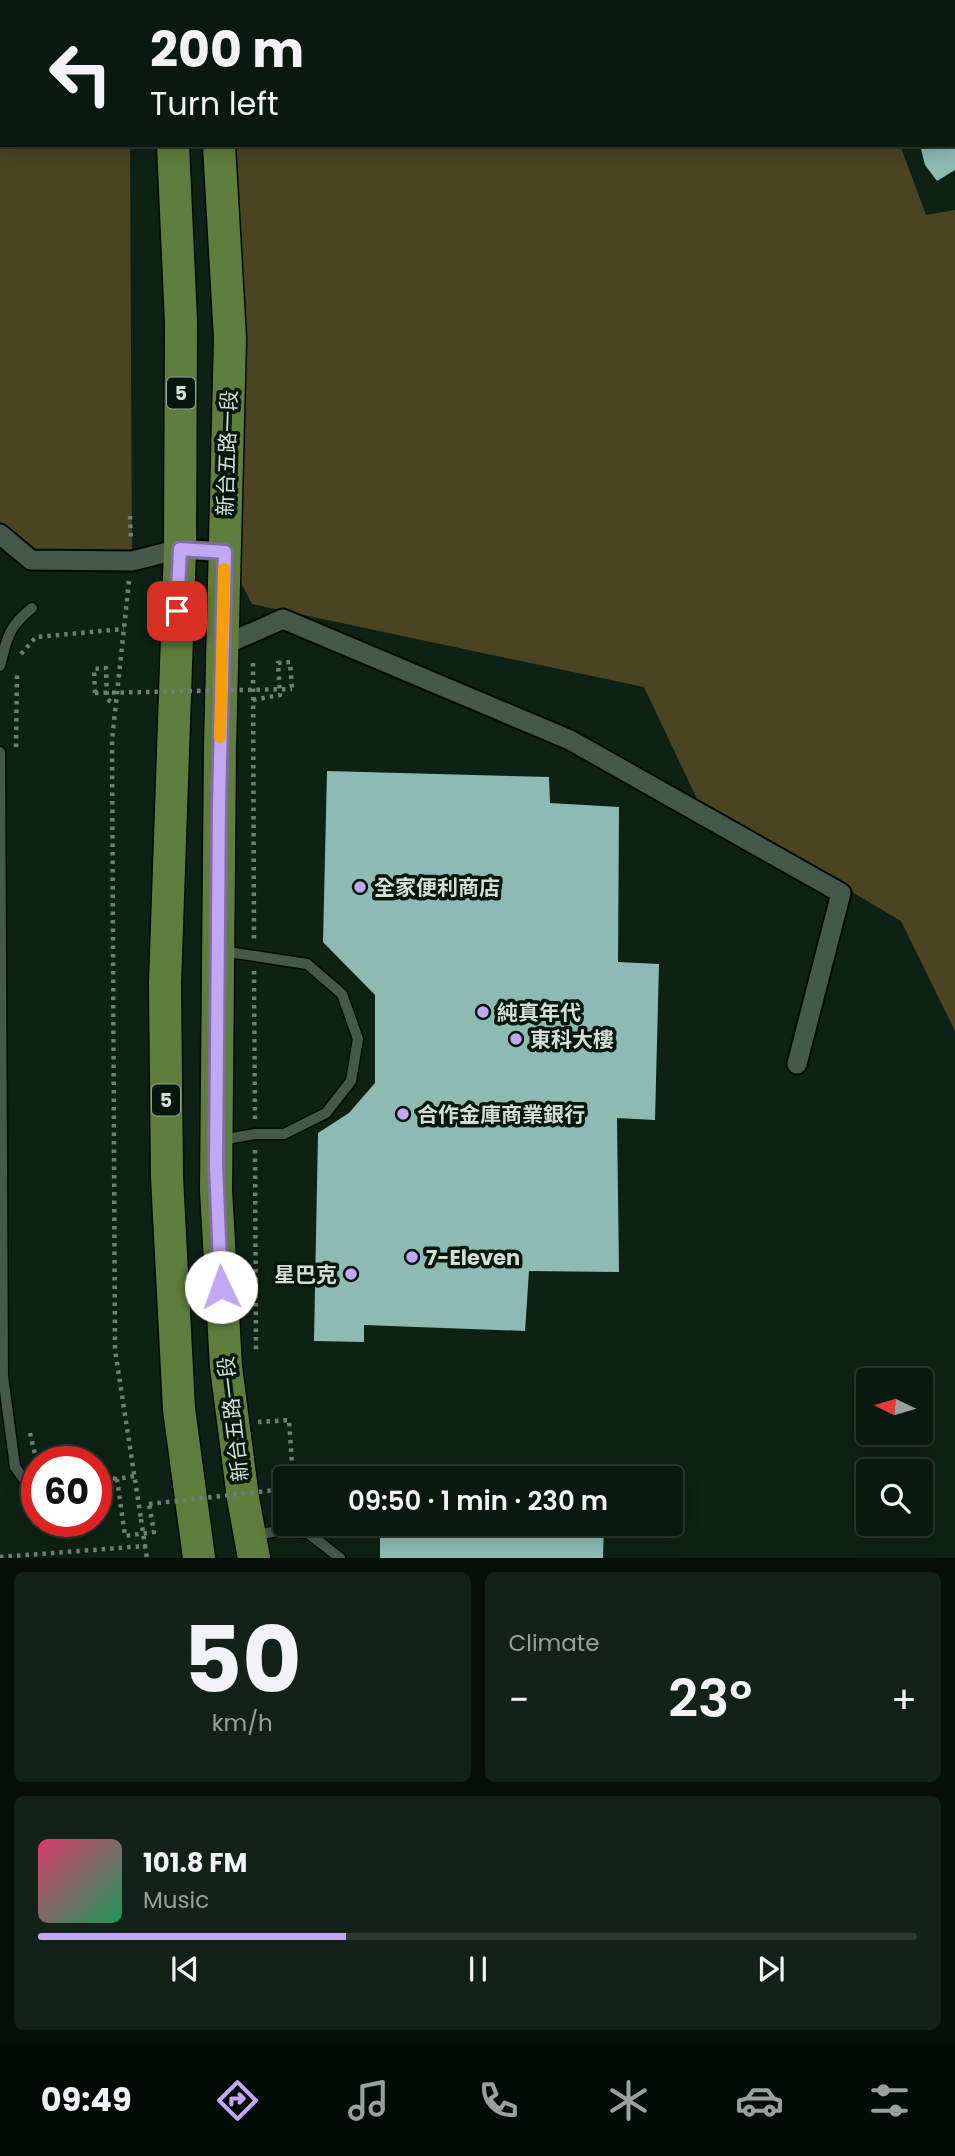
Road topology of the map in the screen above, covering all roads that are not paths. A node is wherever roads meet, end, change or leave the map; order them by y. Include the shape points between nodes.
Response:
1 (173, 147) edge
2 (219, 147) edge
3 (0, 534) edge
4 (0, 546) edge
5 (180, 549) junction
6 (225, 552) junction
7 (132, 561) junction
8 (32, 608) dead end
9 (176, 640) junction
10 (222, 646) junction
11 (0, 666) edge
12 (0, 752) edge
13 (219, 950) junction
14 (797, 1064) dead end
15 (217, 1140) junction
16 (21, 1475) edge
17 (257, 1543) edge
18 (199, 1558) edge
19 (340, 1558) edge

1 - 5 main road, 5 via 181,322
2 - 6 main road, 新台五路一段 via 230,338
3 - 7 street via 31,560
4 - 7 street via 31,572 112,571
5 - 6 street
5 - 7 street
5 - 9 main road, 5
6 - 10 main road, 新台五路一段
8 - 11 lane via 8,633
9 - 10 main road
9 - 18 main road, 5 via 165,984 167,1177 179,1409
10 - 13 main road, 新台五路一段
10 - 14 street via 282,619 570,740 842,893
12 - 16 lane via 3,1376 15,1467
13 - 15 main road, 新台五路一段
13 - 15 lane via 307,964 342,994 358,1039 351,1081 326,1113 284,1134
15 - 17 main road, 新台五路一段 via 226,1367
17 - 19 lane via 282,1530 308,1533

